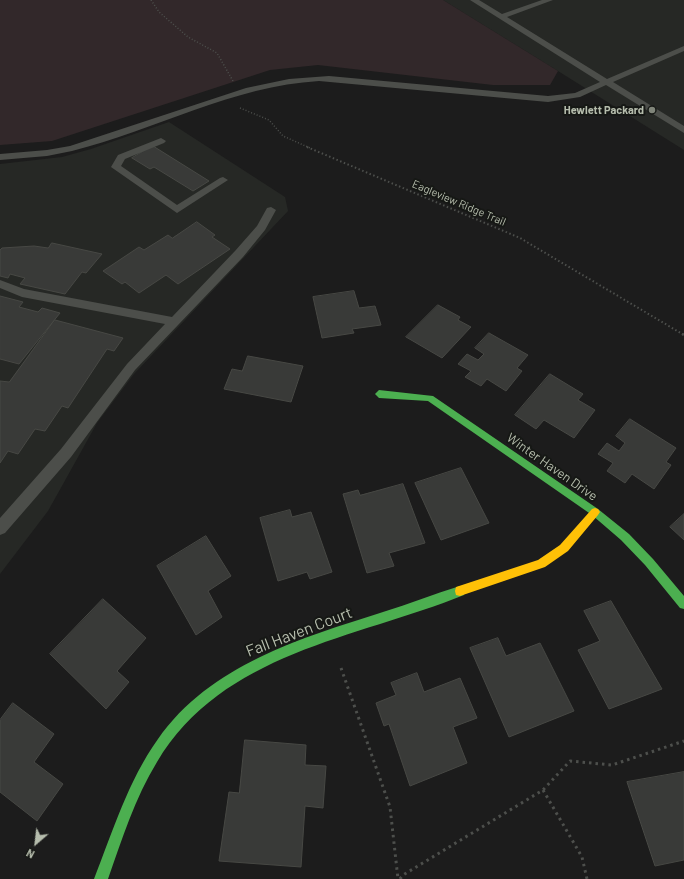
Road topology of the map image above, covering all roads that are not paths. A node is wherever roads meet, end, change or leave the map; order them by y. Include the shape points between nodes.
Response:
1 (474, 0) edge
2 (549, 0) edge
3 (502, 17) junction
4 (684, 48) edge
5 (608, 82) junction
6 (684, 130) edge
7 (161, 141) dead end
8 (0, 157) edge
9 (223, 180) dead end
10 (271, 210) dead end
11 (0, 284) edge
12 (174, 322) junction
13 (379, 394) dead end
14 (595, 512) junction
15 (0, 528) edge
16 (684, 604) edge
17 (101, 879) edge

1 - 3 lane
2 - 3 lane
3 - 5 lane
4 - 5 lane
5 - 6 lane
5 - 8 lane via 577,94 548,99 329,78 290,80 240,93 72,148
7 - 9 lane via 121,157 116,167 177,210
10 - 12 lane via 261,228 239,254
11 - 12 lane via 22,293
12 - 15 lane via 117,384 66,453
13 - 14 street, Winter Haven Drive via 430,398
14 - 16 street, Winter Haven Drive via 650,562
14 - 17 street, Fall Haven Court via 564,548 541,564 297,645 254,663 218,684 190,709 164,741 139,783

